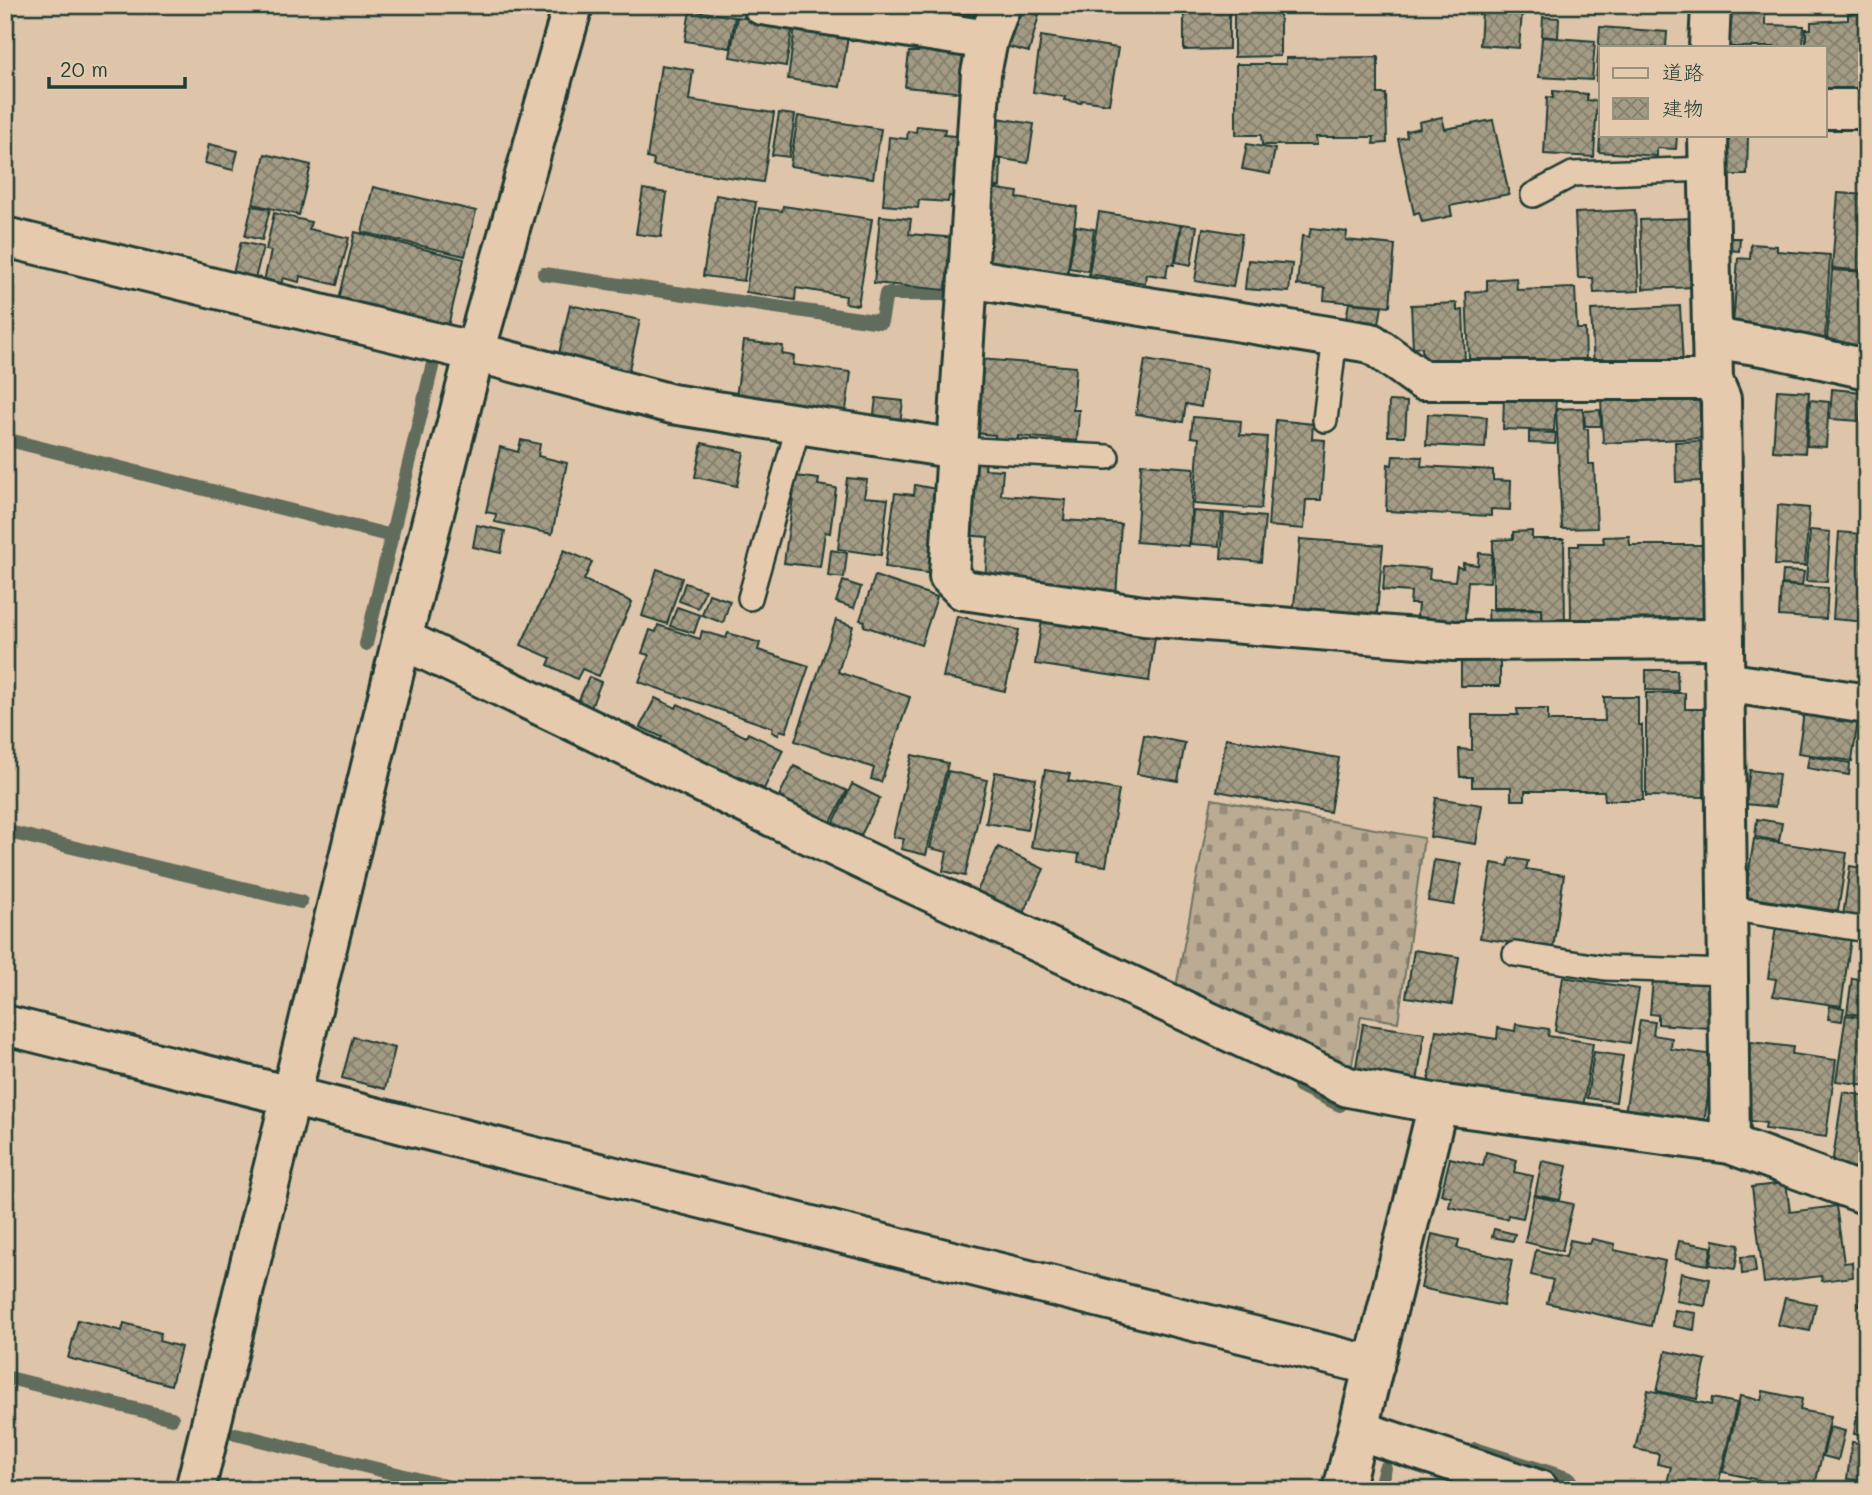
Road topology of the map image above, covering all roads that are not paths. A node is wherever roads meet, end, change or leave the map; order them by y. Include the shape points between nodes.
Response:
1 (573, 5) edge
2 (762, 5) edge
3 (1711, 5) edge
4 (994, 23) edge
5 (1709, 46) edge
6 (1826, 109) edge
7 (1867, 109) edge
8 (1708, 152) edge
9 (1533, 195) dead end
10 (5, 237) edge
11 (968, 278) junction
12 (1335, 337) junction
13 (1712, 338) junction
14 (475, 352) junction
15 (1867, 369) edge
16 (1713, 380) junction
17 (1325, 420) dead end
18 (799, 424) junction
19 (957, 449) junction
20 (1107, 457) dead end
21 (750, 598) dead end
22 (402, 639) junction
23 (1724, 639) junction
24 (1725, 682) junction
25 (1867, 704) edge
26 (1728, 908) junction
27 (1867, 930) edge
28 (1515, 954) dead end
29 (1728, 972) junction
30 (5, 1025) edge
31 (292, 1095) junction
32 (1438, 1104) junction
33 (1730, 1144) junction
34 (1867, 1195) edge
35 (1374, 1366) junction
36 (1358, 1430) junction
37 (195, 1490) edge
38 (1343, 1490) edge
39 (1539, 1490) edge

1 - 14 street
2 - 4 street
3 - 5 street
4 - 11 street via 981,73
6 - 7 street
8 - 9 lane via 1573,174
8 - 13 street
10 - 14 street
11 - 12 street
11 - 19 street
12 - 16 street via 1371,343 1422,380
12 - 17 lane
13 - 15 street
13 - 16 street
14 - 18 street via 672,404
14 - 22 street
16 - 23 street via 1721,398
18 - 19 street
18 - 21 lane
19 - 20 lane
19 - 23 street via 949,576 963,590 1144,616 1454,641
22 - 31 street
22 - 32 street via 1348,1087
23 - 24 street
24 - 25 street
24 - 26 street
26 - 27 lane
26 - 29 street
28 - 29 lane via 1605,968
29 - 33 street
30 - 31 street
31 - 35 street
31 - 37 street
32 - 33 street
32 - 35 street
33 - 34 street
35 - 36 street
36 - 38 street
36 - 39 street

